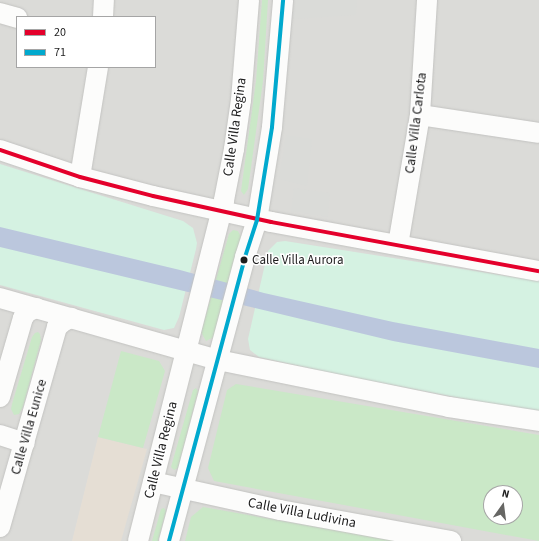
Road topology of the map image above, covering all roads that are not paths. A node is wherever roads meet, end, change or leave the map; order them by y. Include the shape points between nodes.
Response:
1 (104, 0) edge
2 (249, 0) edge
3 (283, 0) edge
4 (427, 0) edge
5 (0, 13) edge
6 (103, 16) edge
7 (16, 18) edge
8 (98, 68) edge
9 (420, 115) junction
10 (539, 134) edge
11 (0, 150) edge
12 (80, 177) junction
13 (239, 216) junction
14 (398, 245) junction
15 (539, 271) edge
16 (36, 312) edge
17 (202, 356) junction
18 (0, 397) edge
19 (539, 421) edge
20 (0, 435) edge
21 (25, 443) junction
22 (153, 482) junction
23 (183, 489) junction
24 (0, 527) edge
25 (138, 541) edge
26 (169, 541) edge
27 (451, 541) edge

1 - 6 street
2 - 13 street, Calle Villa Regina via 241,100 234,149
3 - 13 street, Calle Villa Regina via 274,112
4 - 9 street, Calle Villa Carlota
5 - 7 street
8 - 12 street
9 - 10 street
9 - 14 street, Calle Villa Carlota
11 - 12 street
12 - 13 street
13 - 14 street
13 - 17 street, Calle Villa Regina via 244,263 229,322
13 - 17 street, Calle Villa Regina via 210,252 195,312
14 - 15 street
16 - 17 street
16 - 18 street
16 - 21 street, Calle Villa Eunice
17 - 19 street via 449,407
17 - 22 street, Calle Villa Regina
17 - 23 street, Calle Villa Regina
20 - 21 street
21 - 24 street, Calle Villa Eunice
22 - 23 street, Calle Villa Ludivina
22 - 25 street, Calle Villa Regina
23 - 26 street, Calle Villa Regina
23 - 27 street, Calle Villa Ludivina via 280,510

